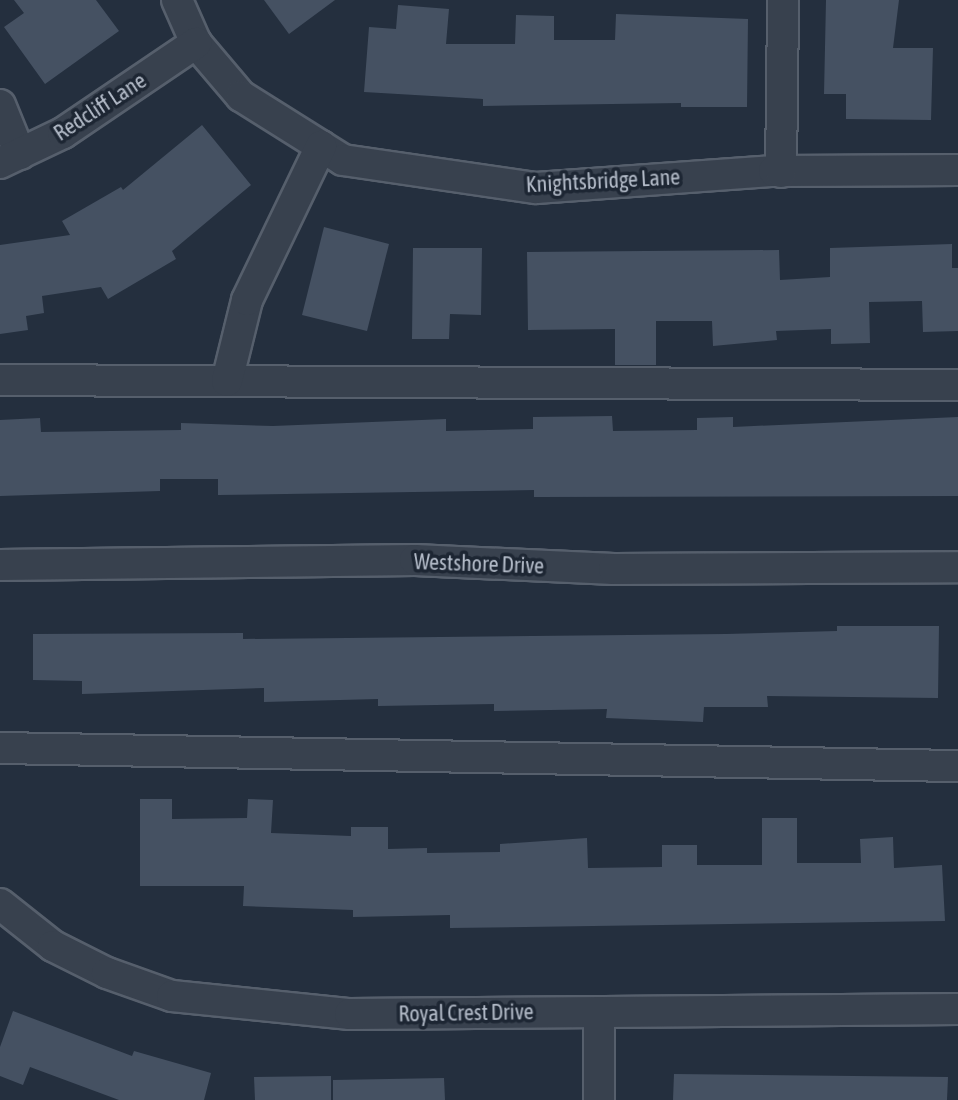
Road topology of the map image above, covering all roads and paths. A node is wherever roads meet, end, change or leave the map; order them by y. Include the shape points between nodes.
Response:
1 (177, 0) edge
2 (783, 0) edge
3 (196, 43) junction
4 (0, 105) edge
5 (321, 146) junction
6 (10, 158) edge
7 (958, 170) edge
8 (781, 172) junction
9 (0, 380) edge
10 (227, 381) junction
11 (958, 385) edge
12 (0, 565) edge
13 (958, 567) edge
14 (0, 748) edge
15 (958, 766) edge
16 (0, 904) edge
17 (958, 1009) edge
18 (599, 1012) junction
19 (599, 1100) edge

1 - 3 street, Knightsbridge Lane
2 - 8 street
3 - 5 street, Knightsbridge Lane via 241,96
3 - 6 street, Redcliff Lane via 63,133
4 - 6 street
5 - 8 street, Knightsbridge Lane via 343,160 536,188
5 - 10 street via 247,300
7 - 8 street, Knightsbridge Lane
9 - 10 street
10 - 11 street
12 - 13 street, Westshore Drive via 415,560 614,569
14 - 15 street
16 - 18 street, Royal Crest Drive via 53,946 172,996 350,1014
17 - 18 street, Royal Crest Drive
18 - 19 street

